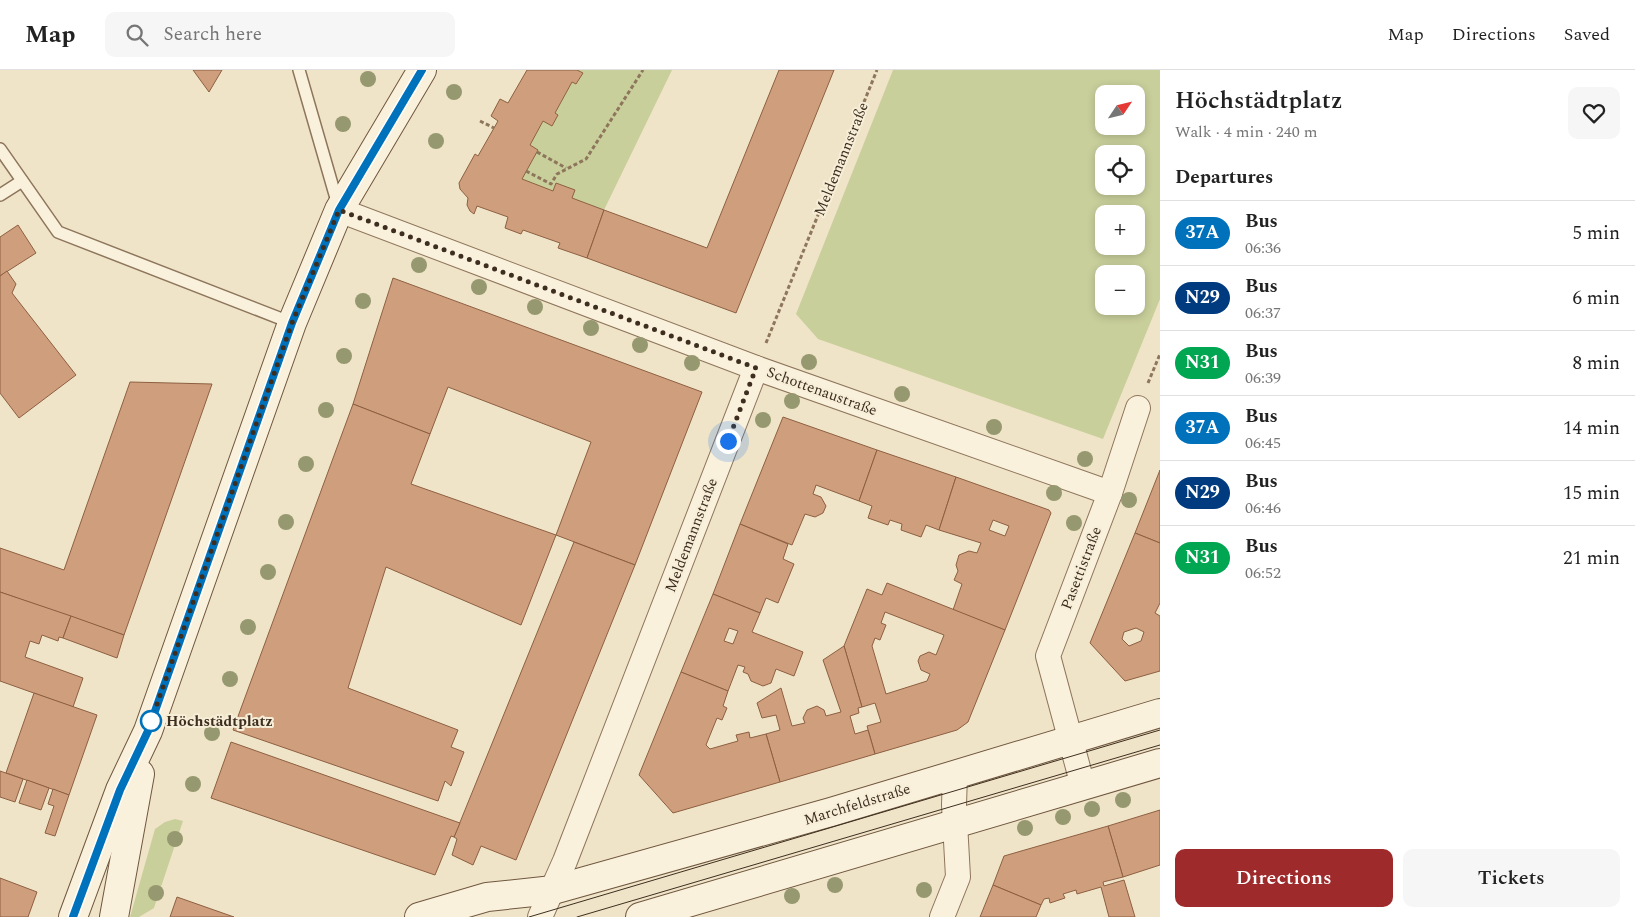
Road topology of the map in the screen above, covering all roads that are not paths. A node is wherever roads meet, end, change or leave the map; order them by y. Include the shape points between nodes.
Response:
1 (299, 70) edge
2 (422, 70) edge
3 (0, 149) edge
4 (22, 181) junction
5 (0, 195) edge
6 (339, 210) junction
7 (292, 323) junction
8 (756, 368) junction
9 (1138, 408) road end
10 (1110, 493) junction
11 (1160, 713) edge
12 (148, 731) junction
13 (1070, 739) junction
14 (1160, 763) edge
15 (955, 774) junction
16 (1083, 786) junction
17 (955, 823) junction
18 (553, 890) junction
19 (73, 917) edge
20 (114, 917) edge
21 (419, 917) edge
22 (540, 917) edge
23 (640, 917) edge
24 (942, 917) edge

1 - 6 lane
2 - 6 street
3 - 4 lane
4 - 5 lane
4 - 7 lane via 58,232
6 - 7 street
6 - 8 street, Schottenaustraße
7 - 12 street
8 - 10 street, Schottenaustraße
8 - 18 street, Meldemannstraße
9 - 10 street, Pasettistraße
10 - 13 street, Pasettistraße via 1048,656
11 - 13 street, Marchfeldstraße
12 - 19 street via 120,790
12 - 20 street
13 - 15 street, Marchfeldstraße
13 - 16 street, Pasettistraße
14 - 16 street
15 - 17 street
15 - 18 street, Marchfeldstraße
16 - 17 street
17 - 23 street
17 - 24 street via 958,878
18 - 21 street via 495,896
18 - 22 street, Meldemannstraße

